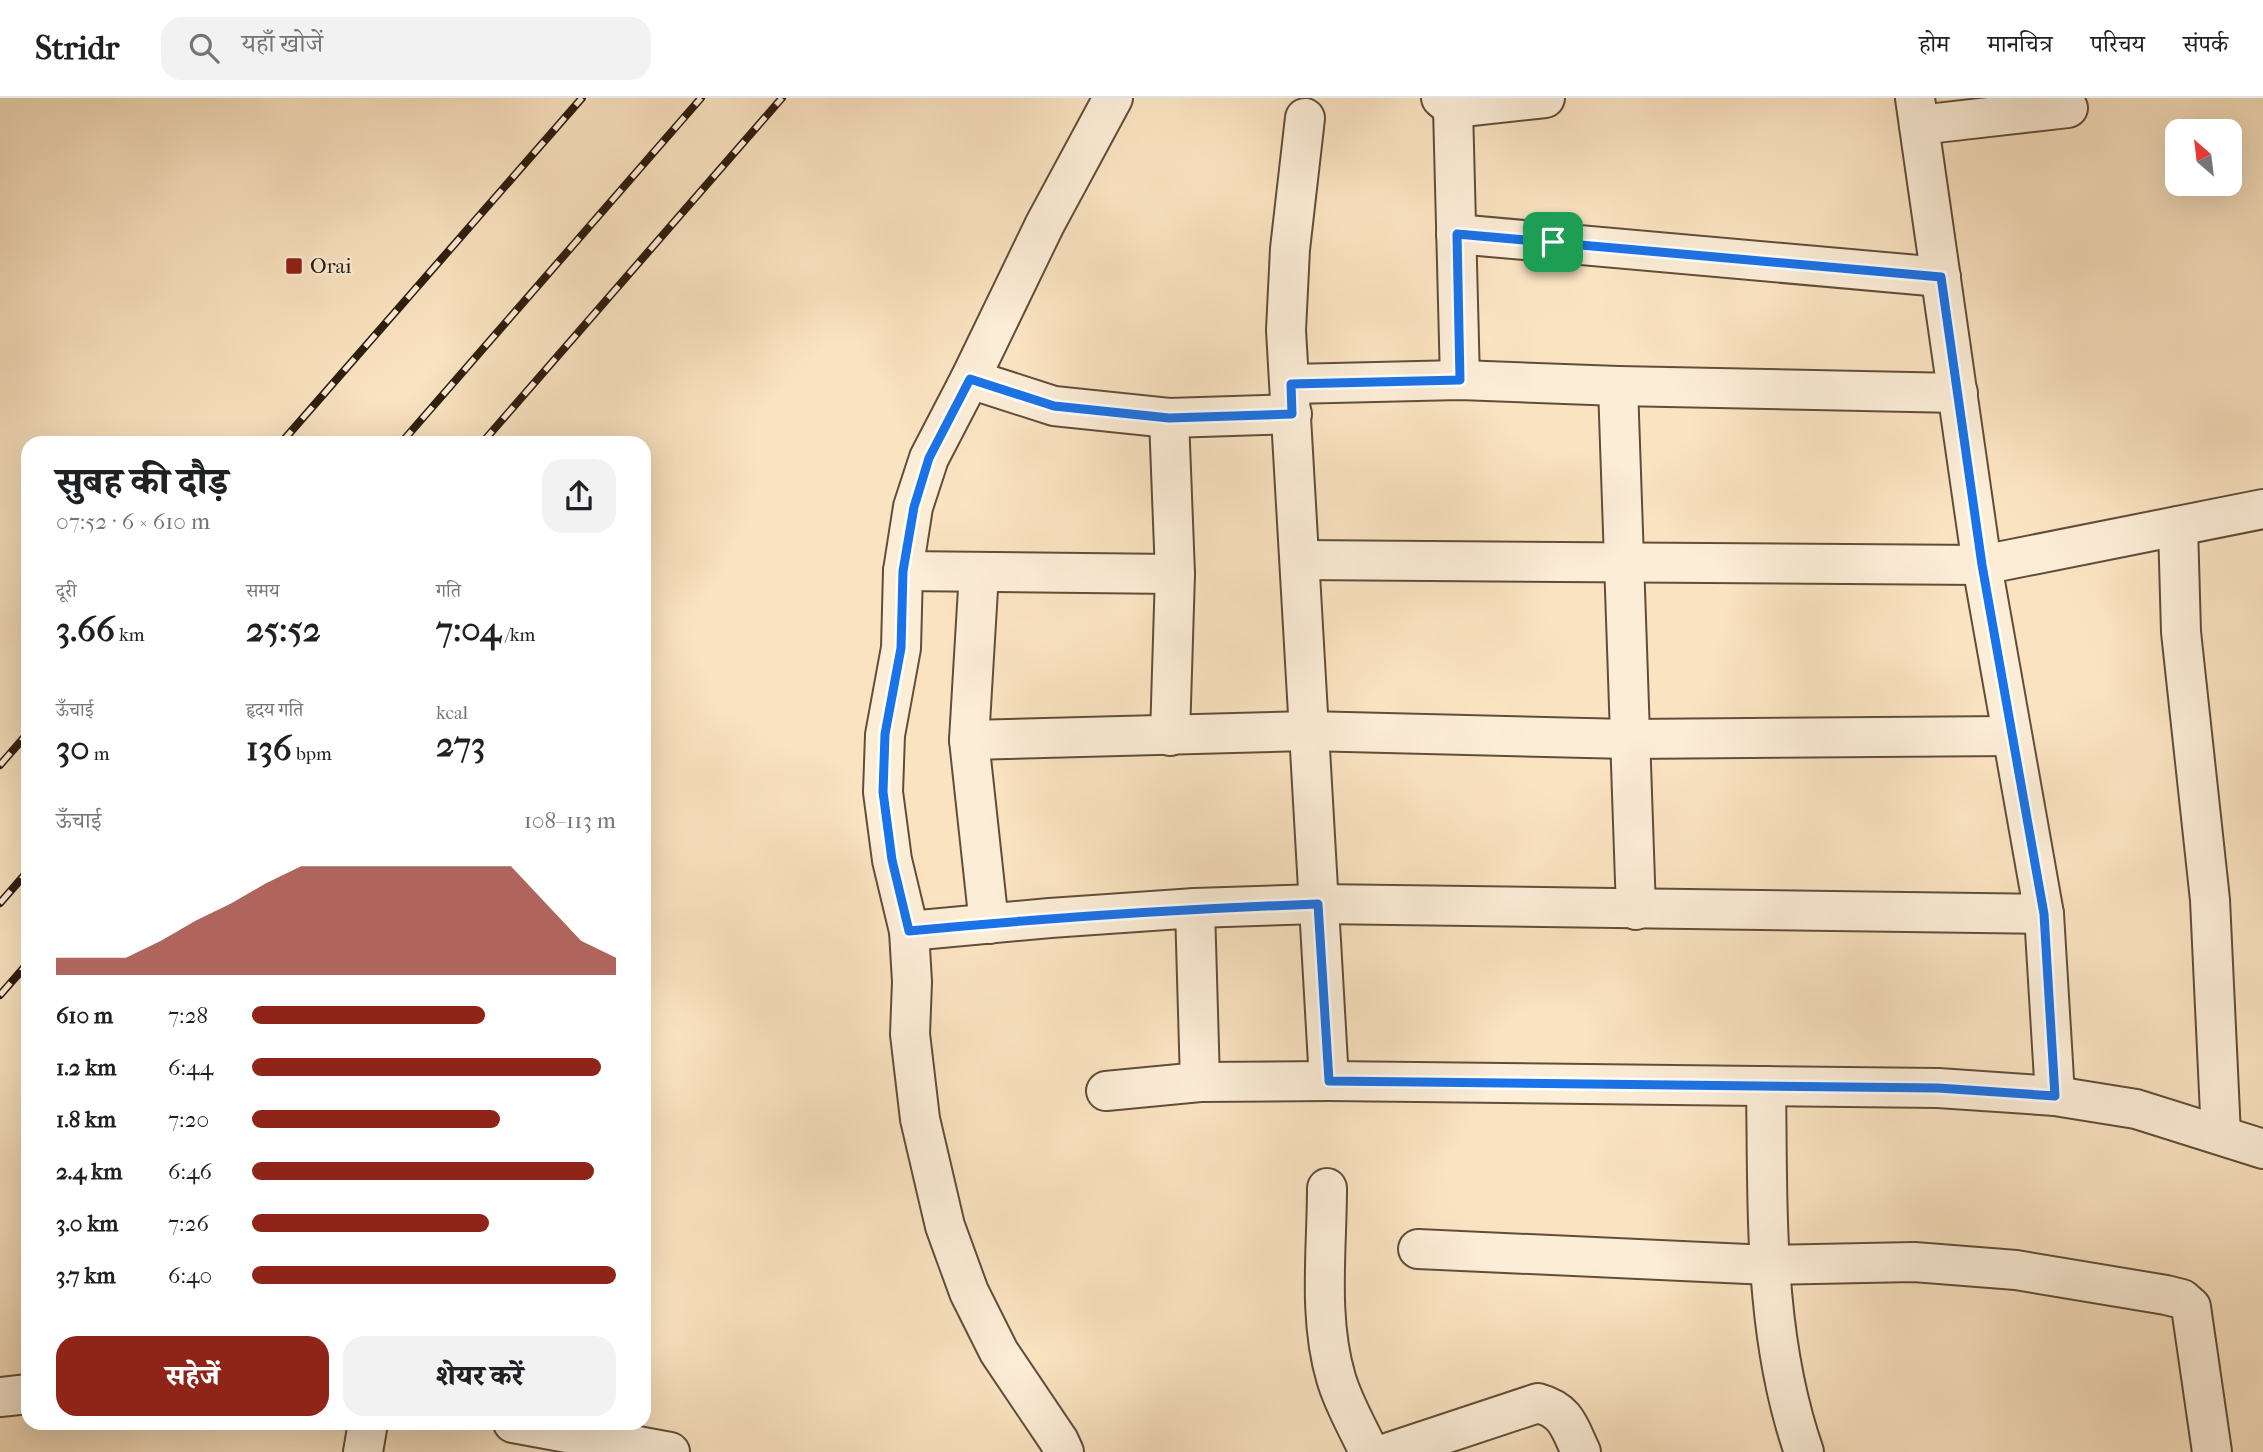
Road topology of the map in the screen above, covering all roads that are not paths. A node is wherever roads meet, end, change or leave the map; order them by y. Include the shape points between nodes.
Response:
1 (1112, 98) edge
2 (1545, 98) edge
3 (1447, 103) edge
4 (2022, 106) edge
5 (2068, 108) dead end
6 (1917, 112) edge
7 (1305, 118) dead end
8 (1457, 234) junction
9 (1941, 277) junction
10 (970, 379) junction
11 (1460, 380) junction
12 (1618, 386) junction
13 (1958, 393) junction
14 (1291, 399) junction
15 (1169, 418) junction
16 (2263, 509) edge
17 (2178, 526) junction
18 (1300, 560) junction
19 (1623, 562) junction
20 (1982, 565) junction
21 (903, 571) junction
22 (979, 572) junction
23 (1175, 574) junction
24 (1307, 732) junction
25 (1170, 736) junction
26 (2011, 736) junction
27 (1629, 739) junction
28 (969, 740) junction
29 (1318, 904) junction
30 (1195, 908) junction
31 (1636, 910) junction
32 (2044, 914) junction
33 (989, 924) junction
34 (909, 931) junction
35 (1329, 1081) junction
36 (1200, 1082) junction
37 (1766, 1086) junction
38 (1106, 1091) dead end
39 (2055, 1096) junction
40 (2221, 1135) junction
41 (2263, 1149) edge
42 (1327, 1188) dead end
43 (1418, 1249) dead end
44 (1769, 1265) junction
45 (21, 1395) edge
46 (0, 1397) edge
47 (367, 1430) edge
48 (551, 1430) edge
49 (363, 1452) edge
50 (670, 1452) edge
51 (1064, 1452) edge
52 (1369, 1452) edge
53 (1390, 1452) edge
54 (1581, 1452) edge
55 (1804, 1452) edge
56 (2212, 1452) edge

1 - 10 street
2 - 3 street
3 - 8 street
4 - 5 street
4 - 6 street
6 - 9 street
7 - 14 street via 1286,330
8 - 9 street
8 - 11 street
9 - 13 street
10 - 15 street via 1054,406
10 - 21 street via 929,458 914,507
11 - 12 street
11 - 14 street
12 - 13 street
12 - 19 street
13 - 20 street
14 - 15 street
14 - 18 street
15 - 23 street
16 - 17 street
17 - 20 street
17 - 40 street via 2181,632 2210,900
18 - 19 street
18 - 24 street
19 - 20 street
19 - 27 street
20 - 26 street
21 - 22 street
21 - 34 street via 901,648 885,734 883,792 892,860
22 - 23 street
22 - 28 street
23 - 25 street
24 - 25 street
24 - 27 street
24 - 29 street
25 - 28 street
26 - 27 street
26 - 32 street
27 - 31 street
28 - 33 street
29 - 30 street
29 - 31 street
29 - 35 street
30 - 33 street
30 - 36 street
31 - 32 street
32 - 39 street
33 - 34 street
34 - 51 street via 911,1034 920,1119 945,1226 969,1292 999,1352
35 - 36 street
35 - 37 street
36 - 38 street
37 - 39 street via 1938,1088
37 - 44 street
39 - 40 street via 2136,1109
40 - 41 street
42 - 52 street via 1329,1341 1336,1378
43 - 44 street
44 - 55 street via 1779,1357
44 - 56 street via 1960,1265 2182,1299 2191,1307 2195,1326
45 - 46 street
47 - 49 street
48 - 50 street
53 - 54 street via 1538,1403 1562,1414

